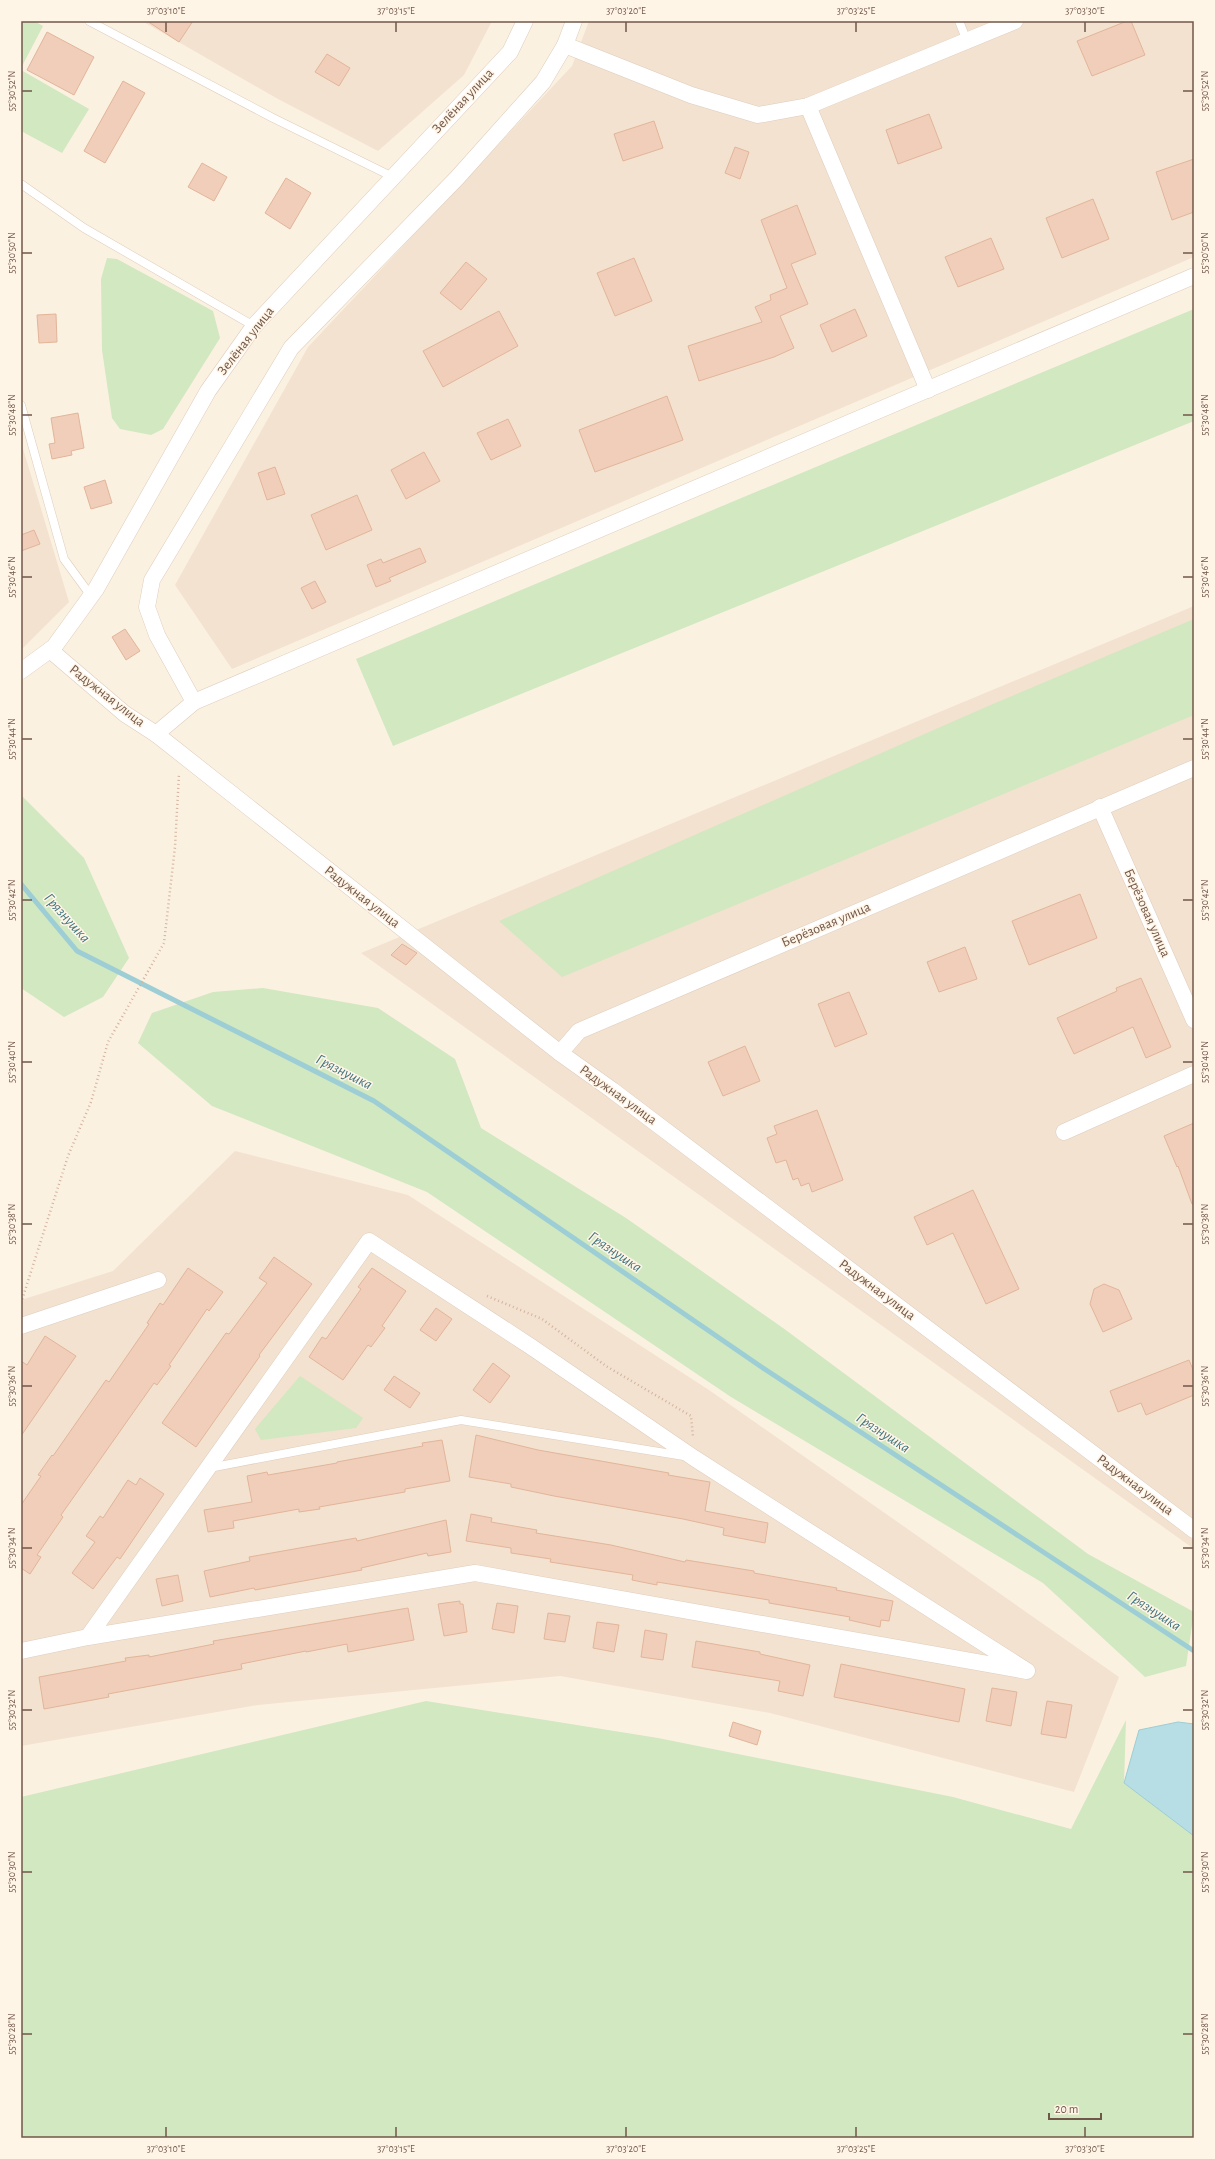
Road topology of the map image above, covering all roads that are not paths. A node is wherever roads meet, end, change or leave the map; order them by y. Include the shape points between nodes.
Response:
1 (89, 21) edge
2 (525, 21) edge
3 (574, 21) edge
4 (959, 21) edge
5 (1016, 21) edge
6 (967, 41) junction
7 (565, 45) junction
8 (808, 106) junction
9 (393, 177) junction
10 (21, 184) edge
11 (1194, 276) edge
12 (254, 326) junction
13 (928, 390) junction
14 (21, 404) edge
15 (91, 596) junction
16 (50, 650) junction
17 (21, 671) edge
18 (194, 702) junction
19 (156, 734) junction
20 (1194, 768) edge
21 (1100, 807) junction
22 (1194, 1020) edge
23 (560, 1053) junction
24 (1194, 1074) edge
25 (1064, 1132) dead end
26 (158, 1280) dead end
27 (21, 1326) edge
28 (690, 1455) junction
29 (209, 1468) junction
30 (1194, 1530) edge
31 (88, 1637) junction
32 (21, 1651) edge

1 - 9 lane via 272,118
2 - 9 street, Зелёная улица via 510,52
3 - 7 street
4 - 6 lane
5 - 6 street
6 - 8 street
7 - 8 street via 691,95 758,115
7 - 18 street via 543,82 457,178 291,348 152,580 148,606 157,634
8 - 13 street
9 - 12 street, Зелёная улица
10 - 12 lane via 84,228
11 - 13 street
12 - 15 street, Зелёная улица via 208,390
13 - 18 street
14 - 15 lane via 64,559
15 - 16 street, Зелёная улица
16 - 17 street, Зелёная улица
16 - 19 street, Радужная улица via 125,714
18 - 19 street
19 - 23 street, Радужная улица
20 - 21 street, Берёзовая улица
21 - 22 street, Берёзовая улица
21 - 23 street, Берёзовая улица via 579,1031
23 - 30 street, Радужная улица via 625,1099
24 - 25 street
26 - 27 street
28 - 29 lane via 461,1420
28 - 29 street via 370,1241
28 - 31 street via 1027,1671 475,1574
29 - 31 street
31 - 32 street

